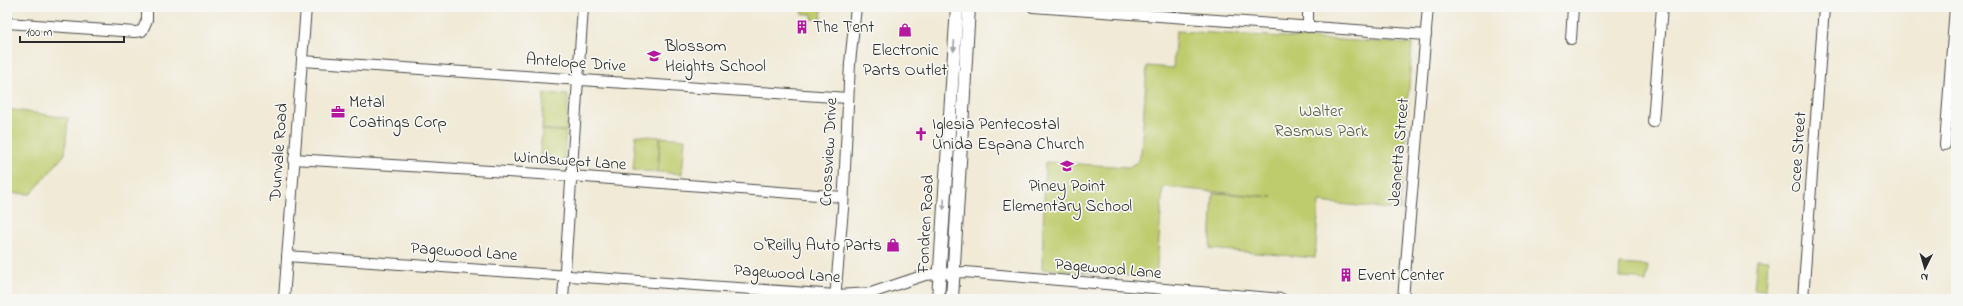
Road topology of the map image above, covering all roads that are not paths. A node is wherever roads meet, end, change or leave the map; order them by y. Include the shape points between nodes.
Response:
1 (147, 7) edge
2 (306, 7) edge
3 (583, 7) edge
4 (856, 7) edge
5 (959, 7) edge
6 (969, 7) edge
7 (1033, 7) edge
8 (1308, 7) edge
9 (1428, 7) edge
10 (1573, 7) edge
11 (1662, 7) edge
12 (1824, 7) edge
13 (1955, 7) edge
14 (7, 23) edge
15 (1308, 27) junction
16 (1426, 35) junction
17 (1571, 39) dead end
18 (302, 60) junction
19 (966, 61) junction
20 (578, 79) junction
21 (951, 96) junction
22 (848, 98) junction
23 (964, 98) junction
24 (1653, 122) dead end
25 (1945, 145) dead end
26 (294, 159) junction
27 (572, 176) junction
28 (945, 182) junction
29 (958, 184) junction
30 (843, 197) junction
31 (287, 256) junction
32 (954, 273) junction
33 (565, 274) junction
34 (940, 274) junction
35 (1162, 294) edge
36 (836, 297) edge
37 (284, 299) edge
38 (563, 299) edge
39 (938, 299) edge
40 (952, 299) edge
41 (1282, 299) edge
42 (1403, 299) edge
43 (1803, 299) edge

1 - 14 street via 147,20 142,31 135,32
2 - 18 street, Dunvale Road
3 - 20 street
4 - 22 street, Crossview Drive
5 - 19 main road via 963,12
5 -> 21 main road, Fondren Road
6 - 19 main road, Fondren Road
7 - 15 street
8 - 15 street
9 - 16 street, Jeanetta Street
10 - 17 street
11 - 24 street
12 - 43 street, Ocee Street
13 - 25 street
15 - 16 street
16 - 42 street, Jeanetta Street
18 - 20 street, Antelope Drive
18 - 26 street, Dunvale Road
19 - 23 main road, Fondren Road
20 - 22 street, Antelope Drive
20 - 27 street
21 - 23 main road
21 - 28 main road, Fondren Road
22 - 30 street, Crossview Drive
23 - 29 main road, Fondren Road
26 - 27 street, Windswept Lane
26 - 31 street, Dunvale Road
27 - 30 street, Windswept Lane
27 - 33 street
28 - 29 main road
28 -> 34 main road, Fondren Road
29 - 32 main road, Fondren Road
30 - 36 street, Crossview Drive
31 - 33 street, Pagewood Lane
31 - 37 street, Dunvale Road
32 - 34 street, Pagewood Lane
32 - 35 street, Pagewood Lane via 988,273
32 - 40 main road, Fondren Road
33 - 36 street, Pagewood Lane
33 - 38 street
34 - 36 street, Pagewood Lane via 925,275 871,293
34 - 39 main road, Fondren Road
35 - 41 street, Pagewood Lane

